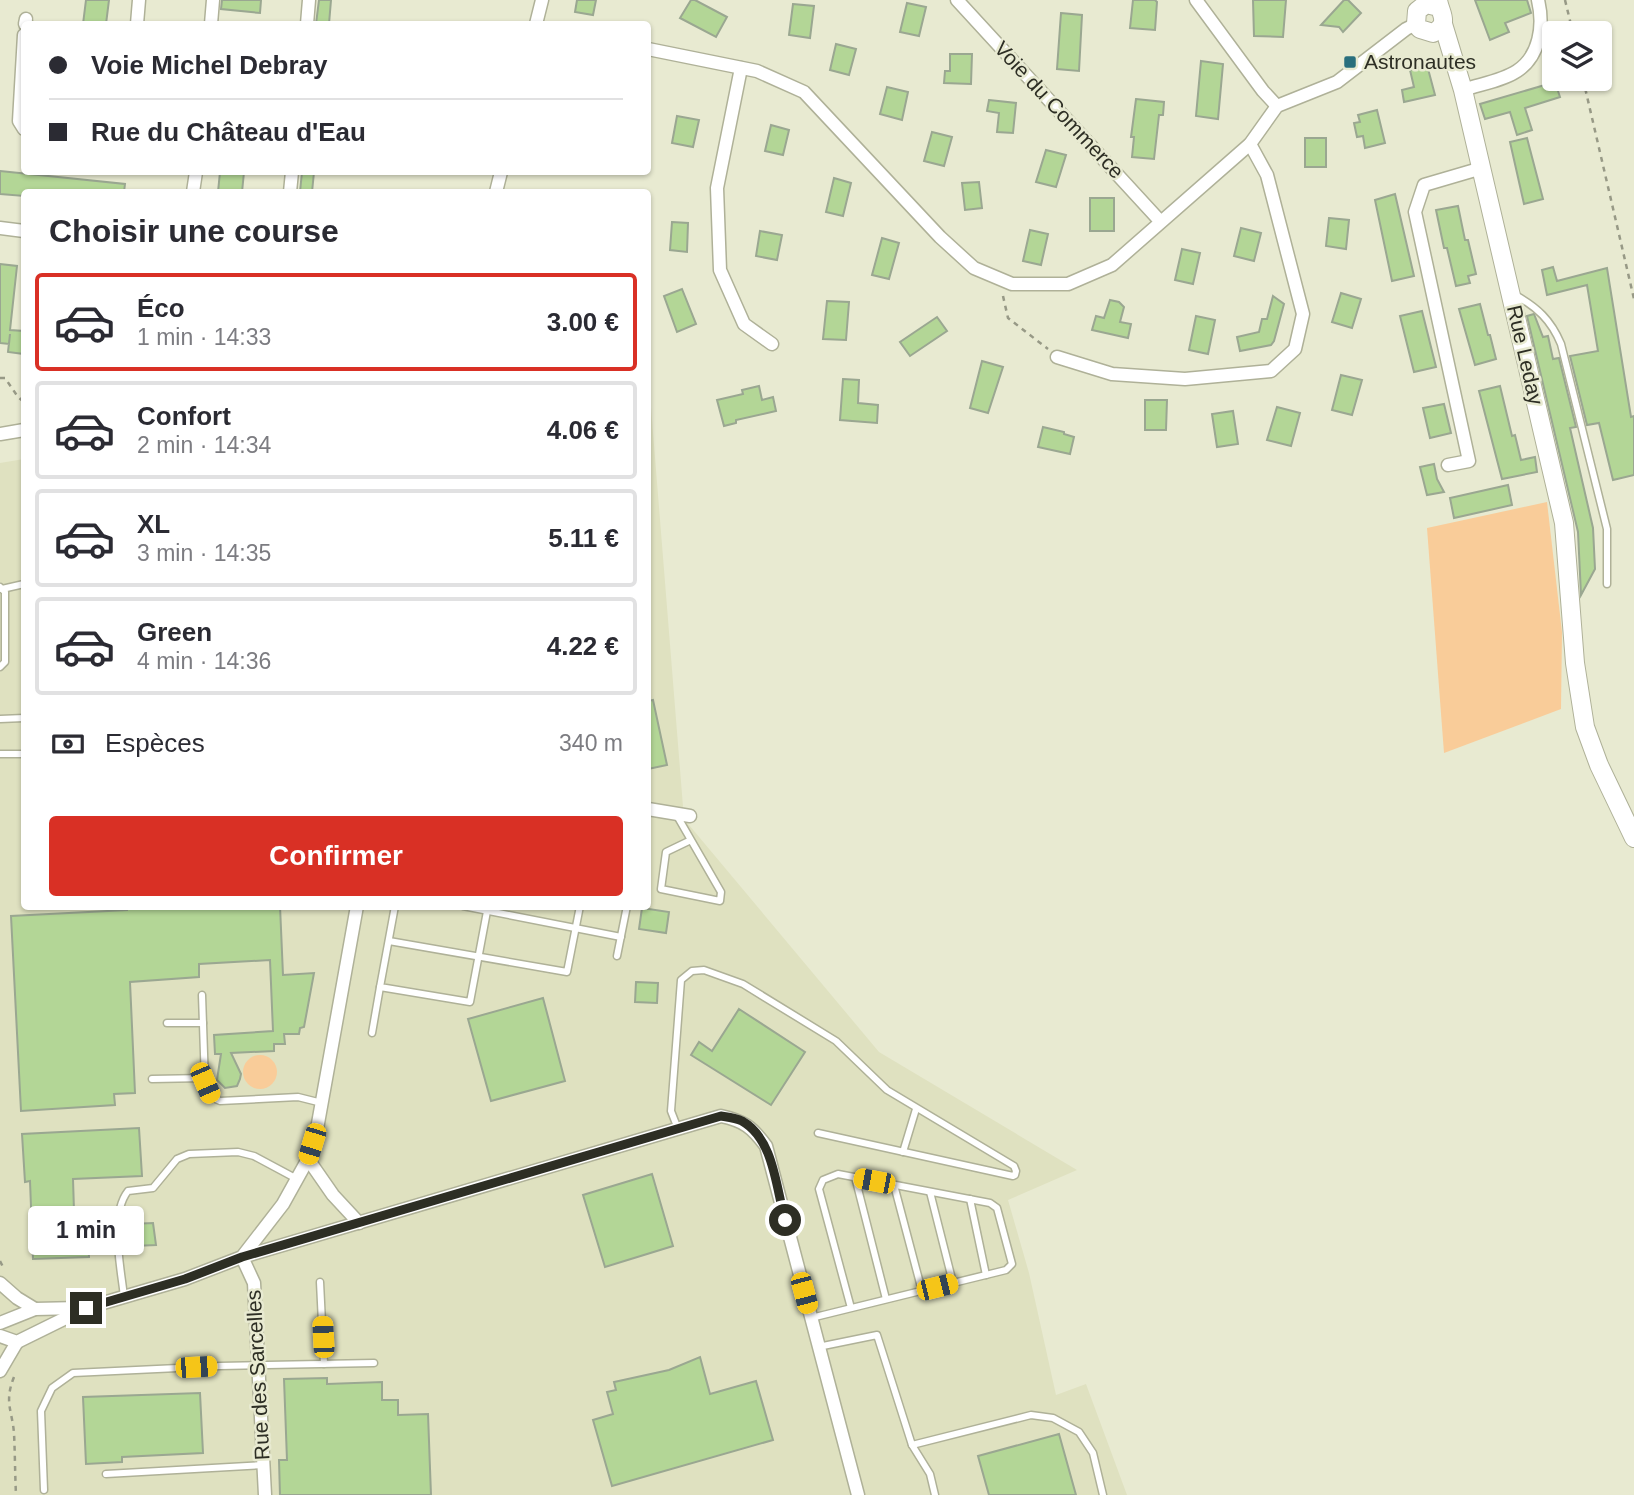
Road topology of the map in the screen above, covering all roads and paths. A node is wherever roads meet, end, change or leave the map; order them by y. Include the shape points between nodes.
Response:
1 (139, 0) edge
2 (213, 0) edge
3 (309, 0) edge
4 (542, 0) edge
5 (957, 0) edge
6 (1196, 0) edge
7 (1538, 0) edge
8 (1565, 0) edge
9 (1433, 3) edge
10 (137, 21) edge
11 (211, 21) edge
12 (307, 21) edge
13 (537, 21) edge
14 (1570, 21) edge
15 (1416, 24) junction
16 (1438, 29) junction
17 (651, 50) edge
18 (741, 68) junction
19 (21, 87) edge
20 (1463, 90) junction
21 (1586, 91) edge
22 (1277, 106) junction
23 (21, 124) edge
24 (1250, 144) junction
25 (1482, 168) junction
26 (1160, 221) junction
27 (0, 228) edge
28 (21, 231) edge
29 (999, 279) junction
30 (1510, 292) junction
31 (1634, 299) edge
32 (772, 344) dead end
33 (1057, 357) joint
34 (0, 378) edge
35 (21, 400) edge
36 (21, 430) edge
37 (0, 434) edge
38 (1448, 465) dead end
39 (1607, 584) dead end
40 (21, 585) edge
41 (1, 588) edge
42 (0, 667) edge
43 (21, 718) edge
44 (0, 719) edge
45 (0, 754) edge
46 (21, 754) edge
47 (651, 810) edge
48 (676, 814) junction
49 (690, 817) dead end
50 (1634, 838) edge
51 (691, 840) junction
52 (356, 910) edge
53 (394, 910) edge
54 (488, 910) edge
55 (493, 910) edge
56 (579, 910) edge
57 (626, 910) edge
58 (576, 928) junction
59 (621, 937) junction
60 (389, 941) junction
61 (617, 956) dead end
62 (478, 957) junction
63 (380, 987) junction
64 (202, 995) dead end
65 (167, 1023) dead end
66 (203, 1023) junction
67 (372, 1033) dead end
68 (205, 1078) junction
69 (152, 1079) dead end
70 (322, 1103) junction
71 (916, 1109) junction
72 (678, 1129) junction
73 (818, 1133) dead end
74 (903, 1152) junction
75 (308, 1159) junction
76 (855, 1177) junction
77 (296, 1179) junction
78 (894, 1185) junction
79 (930, 1192) junction
80 (970, 1199) junction
81 (359, 1223) junction
82 (242, 1257) junction
83 (0, 1261) edge
84 (5, 1270) dead end
85 (986, 1275) junction
86 (320, 1282) dead end
87 (0, 1283) edge
88 (953, 1283) junction
89 (922, 1291) junction
90 (124, 1297) junction
91 (886, 1300) junction
92 (86, 1308) junction
93 (851, 1308) junction
94 (35, 1309) junction
95 (811, 1318) junction
96 (0, 1323) edge
97 (0, 1336) edge
98 (17, 1342) junction
99 (818, 1347) junction
100 (374, 1363) dead end
101 (324, 1364) junction
102 (259, 1366) junction
103 (17, 1369) dead end
104 (0, 1371) edge
105 (912, 1445) junction
106 (263, 1465) junction
107 (106, 1474) dead end
108 (44, 1490) dead end
109 (16, 1495) edge
110 (265, 1495) edge
111 (858, 1495) edge
112 (936, 1495) edge
113 (1103, 1495) edge

1 - 10 street
2 - 11 street
3 - 12 street
4 - 13 street
5 - 26 street, Voie du Commerce
6 - 22 street
7 - 20 street via 1540,35 1531,58 1516,72
8 - 14 path
9 - 15 main road via 1417,11
9 - 16 main road via 1443,12
15 - 16 main road via 1426,33
15 - 22 street via 1337,82
16 - 20 main road, Rue Leday via 1452,51
17 - 18 street
18 - 29 street via 804,92 940,237 974,268
18 - 32 street via 718,188 719,270 744,324
19 - 23 street
20 - 25 main road, Rue Leday
21 - 31 path
22 - 24 street
24 - 26 street
24 - 33 street via 1267,175 1303,314 1295,349 1271,371 1185,379 1112,374
25 - 30 main road, Rue Leday
25 - 38 street via 1424,185 1415,212 1469,461
26 - 29 street via 1112,265 1068,284 1012,284
27 - 28 street
29 - 33 path via 1008,318
30 - 39 lane via 1544,315 1561,344 1607,529
30 - 50 main road, Rue Leday via 1563,523 1575,663 1586,727
34 - 35 path
36 - 37 street
40 - 41 lane
41 - 42 lane via 5,592 5,662
43 - 44 lane
45 - 46 lane
47 - 48 street
48 - 49 street
48 - 51 lane
51 - 51 lane via 666,852 661,889 720,901 721,892
52 - 70 street
53 - 60 lane
54 - 62 lane
55 - 58 lane
56 - 58 lane
57 - 59 lane
58 - 59 lane
58 - 62 lane via 567,972
59 - 61 lane
60 - 62 lane
60 - 63 lane
62 - 63 lane via 470,1002
63 - 67 lane
64 - 66 lane
65 - 66 lane
66 - 68 lane
68 - 69 lane
68 - 70 lane via 211,1097 220,1101 298,1097
70 - 75 street
71 - 72 lane via 887,1090 836,1041 743,984 704,970 692,971 681,979 671,1111
71 - 74 lane
71 - 74 lane via 1014,1166 1015,1175
72 - 81 street
72 - 95 street via 721,1116 741,1120 757,1133 766,1146
73 - 74 lane
75 - 77 street
75 - 81 street
76 - 78 lane
76 - 91 lane
76 - 93 lane via 838,1174 823,1180 819,1189
77 - 82 street via 283,1204
77 - 90 lane via 238,1152 189,1154 177,1159 153,1188 128,1191 117,1214
78 - 79 lane
78 - 89 lane
79 - 80 lane
79 - 88 lane
80 - 85 lane
80 - 85 lane via 997,1208 1012,1264
81 - 82 street
82 - 90 street
82 - 102 street, Rue des Sarcelles via 254,1283
83 - 84 path
85 - 88 lane
86 - 101 lane
87 - 94 street
88 - 89 lane
89 - 91 lane
90 - 92 street
91 - 93 lane
92 - 94 street
92 - 98 street
93 - 95 lane
94 - 96 street
95 - 99 street
97 - 98 street
98 - 104 street
99 - 105 lane via 877,1335
99 - 111 street
100 - 101 lane
101 - 102 lane
102 - 106 street, Rue des Sarcelles
102 - 108 lane via 74,1373 52,1388 41,1411
103 - 109 path via 9,1390
105 - 112 lane via 930,1474
105 - 113 lane via 1031,1415 1053,1418 1079,1432 1093,1453
106 - 107 lane
106 - 110 street, Rue des Sarcelles

